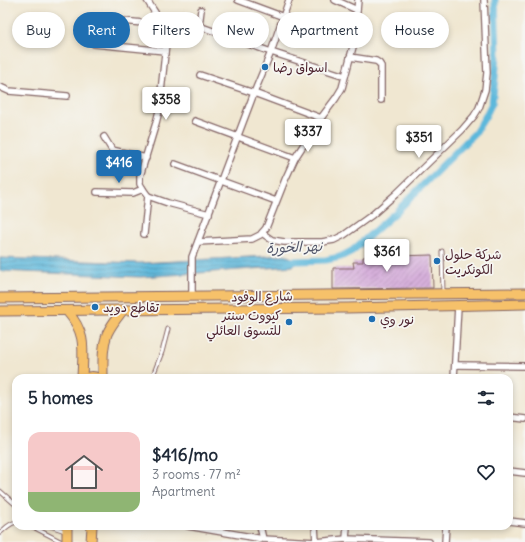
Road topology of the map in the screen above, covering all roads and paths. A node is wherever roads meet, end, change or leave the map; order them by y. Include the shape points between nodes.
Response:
1 (147, 0) edge
2 (238, 0) edge
3 (289, 0) edge
4 (335, 0) edge
5 (358, 0) edge
6 (484, 0) edge
7 (357, 10) joint
8 (155, 12) edge
9 (285, 12) edge
10 (277, 15) edge
11 (204, 28) edge
12 (277, 34) edge
13 (130, 48) edge
14 (165, 48) edge
15 (353, 48) edge
16 (165, 51) junction
17 (271, 52) junction
18 (350, 57) junction
19 (200, 75) dead end
20 (345, 76) junction
21 (0, 87) edge
22 (254, 93) junction
23 (67, 96) dead end
24 (380, 100) dead end
25 (321, 118) junction
26 (195, 122) dead end
27 (104, 137) dead end
28 (237, 137) junction
29 (146, 158) junction
30 (295, 158) junction
31 (175, 164) dead end
32 (222, 181) junction
33 (143, 190) junction
34 (97, 192) dead end
35 (148, 196) junction
36 (276, 201) junction
37 (209, 214) junction
38 (262, 233) junction
39 (144, 234) dead end
40 (198, 242) junction
41 (442, 251) dead end
42 (525, 293) edge
43 (443, 295) junction
44 (192, 296) junction
45 (0, 298) edge
46 (525, 304) edge
47 (458, 306) junction
48 (123, 310) junction
49 (0, 311) edge
50 (67, 311) junction
51 (168, 329) dead end
52 (455, 365) junction
53 (525, 366) edge
54 (82, 374) edge
55 (103, 374) edge
56 (154, 374) edge
57 (454, 374) edge
58 (513, 418) edge
59 (525, 420) edge
60 (513, 471) edge
61 (525, 473) edge
62 (0, 491) edge
63 (12, 501) edge
64 (513, 522) edge
65 (525, 523) edge
66 (12, 524) edge
67 (39, 530) edge
68 (67, 530) edge
69 (92, 530) edge
70 (211, 530) edge
71 (261, 530) edge
72 (314, 530) edge
73 (347, 530) edge
74 (446, 530) edge
75 (0, 533) edge
76 (263, 539) junction
77 (346, 539) junction
78 (62, 542) edge
79 (66, 542) edge
80 (91, 542) edge
81 (316, 542) edge
82 (429, 542) edge
83 (445, 542) edge

1 - 8 street
2 - 10 street
3 - 9 street
4 - 7 street
5 - 7 street
6 - 38 street via 487,73 485,90 469,123 396,194 344,235 322,242 284,242 272,240
11 - 17 street
12 - 17 street
13 - 16 street
14 - 16 street
15 - 18 street
16 - 29 street via 159,112
17 - 20 street
17 - 22 street
18 - 20 street
18 - 24 street via 379,63
19 - 22 street
20 - 25 street via 342,88
21 - 23 street via 9,91
22 - 25 street
22 - 28 street
25 - 30 street
26 - 28 street
27 - 29 street via 112,150
28 - 30 street
28 - 32 street
29 - 33 street via 140,176
30 - 36 street
31 - 32 street
32 - 36 street
32 - 37 street
33 - 34 street via 133,193
33 - 35 street
35 - 37 street via 168,204
35 - 39 street
36 - 38 street
37 - 40 street
38 - 40 street via 248,240
40 - 44 street via 192,258
41 - 43 lane
42 - 43 main road, شارع الوفود
43 - 44 main road, شارع الوفود
44 - 45 main road, شارع الوفود
46 - 47 main road, شارع الوفود
47 - 48 main road, شارع الوفود
47 - 52 street
48 - 50 main road, شارع الوفود
48 - 55 main road via 105,340
49 - 50 main road, شارع الوفود
50 - 54 main road via 77,323 82,337
51 - 56 lane
52 - 53 street
52 - 57 street
58 - 59 street
60 - 61 street
62 - 63 lane
64 - 65 street
66 - 75 lane
67 - 78 lane
68 - 79 main road
69 - 80 main road
70 - 76 street
71 - 76 street
72 - 81 street
73 - 77 street
74 - 83 street
76 - 81 street
77 - 81 street
77 - 82 street

